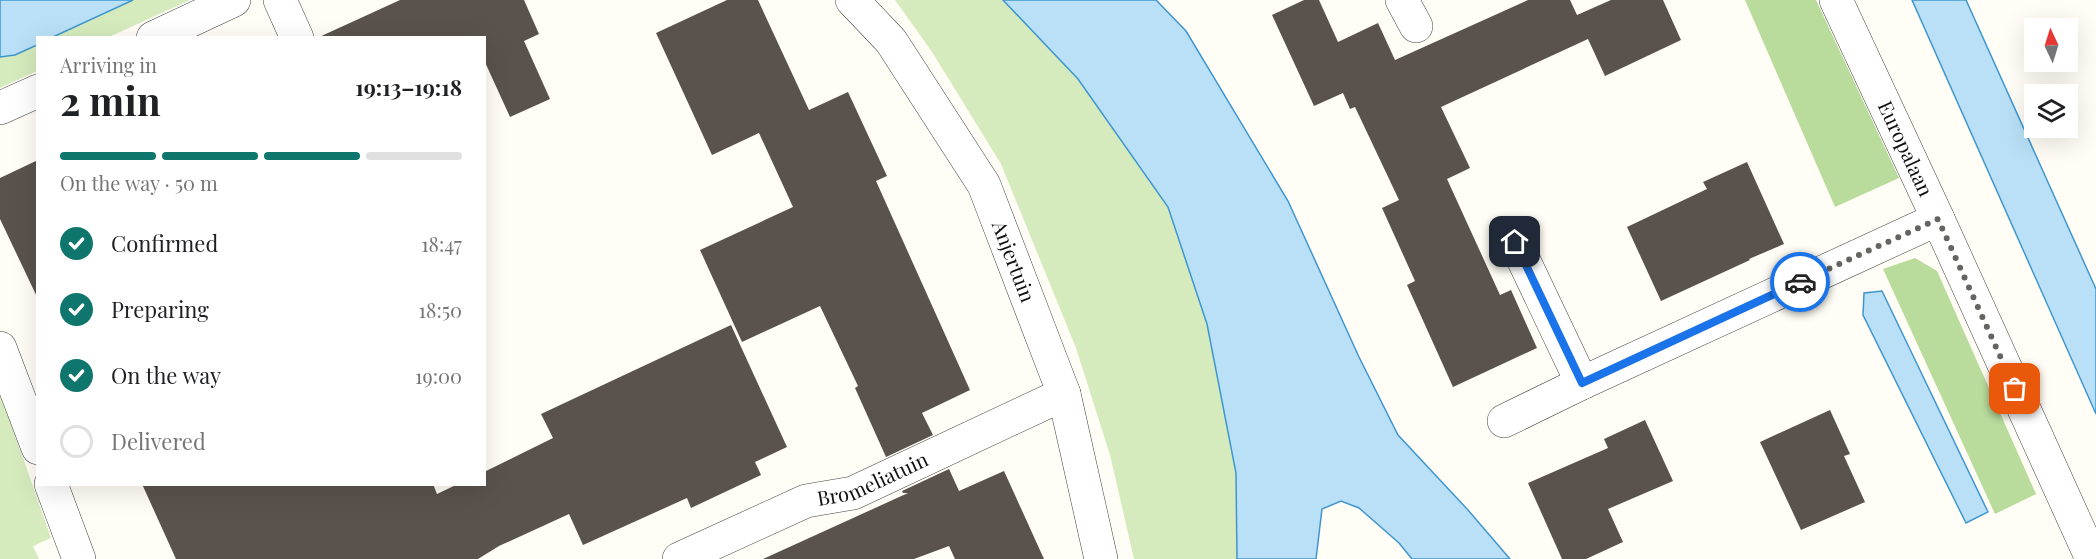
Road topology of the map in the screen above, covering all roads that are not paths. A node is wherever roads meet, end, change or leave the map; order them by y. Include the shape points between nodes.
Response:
1 (234, 0) edge
2 (280, 0) edge
3 (852, 0) edge
4 (1836, 0) edge
5 (157, 36) edge
6 (296, 36) edge
7 (36, 92) edge
8 (0, 108) edge
9 (1938, 219) junction
10 (1515, 242) dead end
11 (0, 348) edge
12 (1582, 383) junction
13 (1064, 394) junction
14 (1504, 422) dead end
15 (36, 443) edge
16 (52, 486) edge
17 (79, 559) edge
18 (680, 559) edge
19 (1101, 559) edge
20 (2092, 559) edge

1 - 5 street
2 - 6 street
3 - 13 street, Anjertuin via 891,41 984,185
4 - 9 street, Europalaan
7 - 8 street
9 - 12 street
9 - 20 street, Europalaan
10 - 12 street
11 - 15 street
12 - 14 street
13 - 18 street, Bromeliatuin via 853,493 806,501
13 - 19 street, Anjertuin
16 - 17 street

